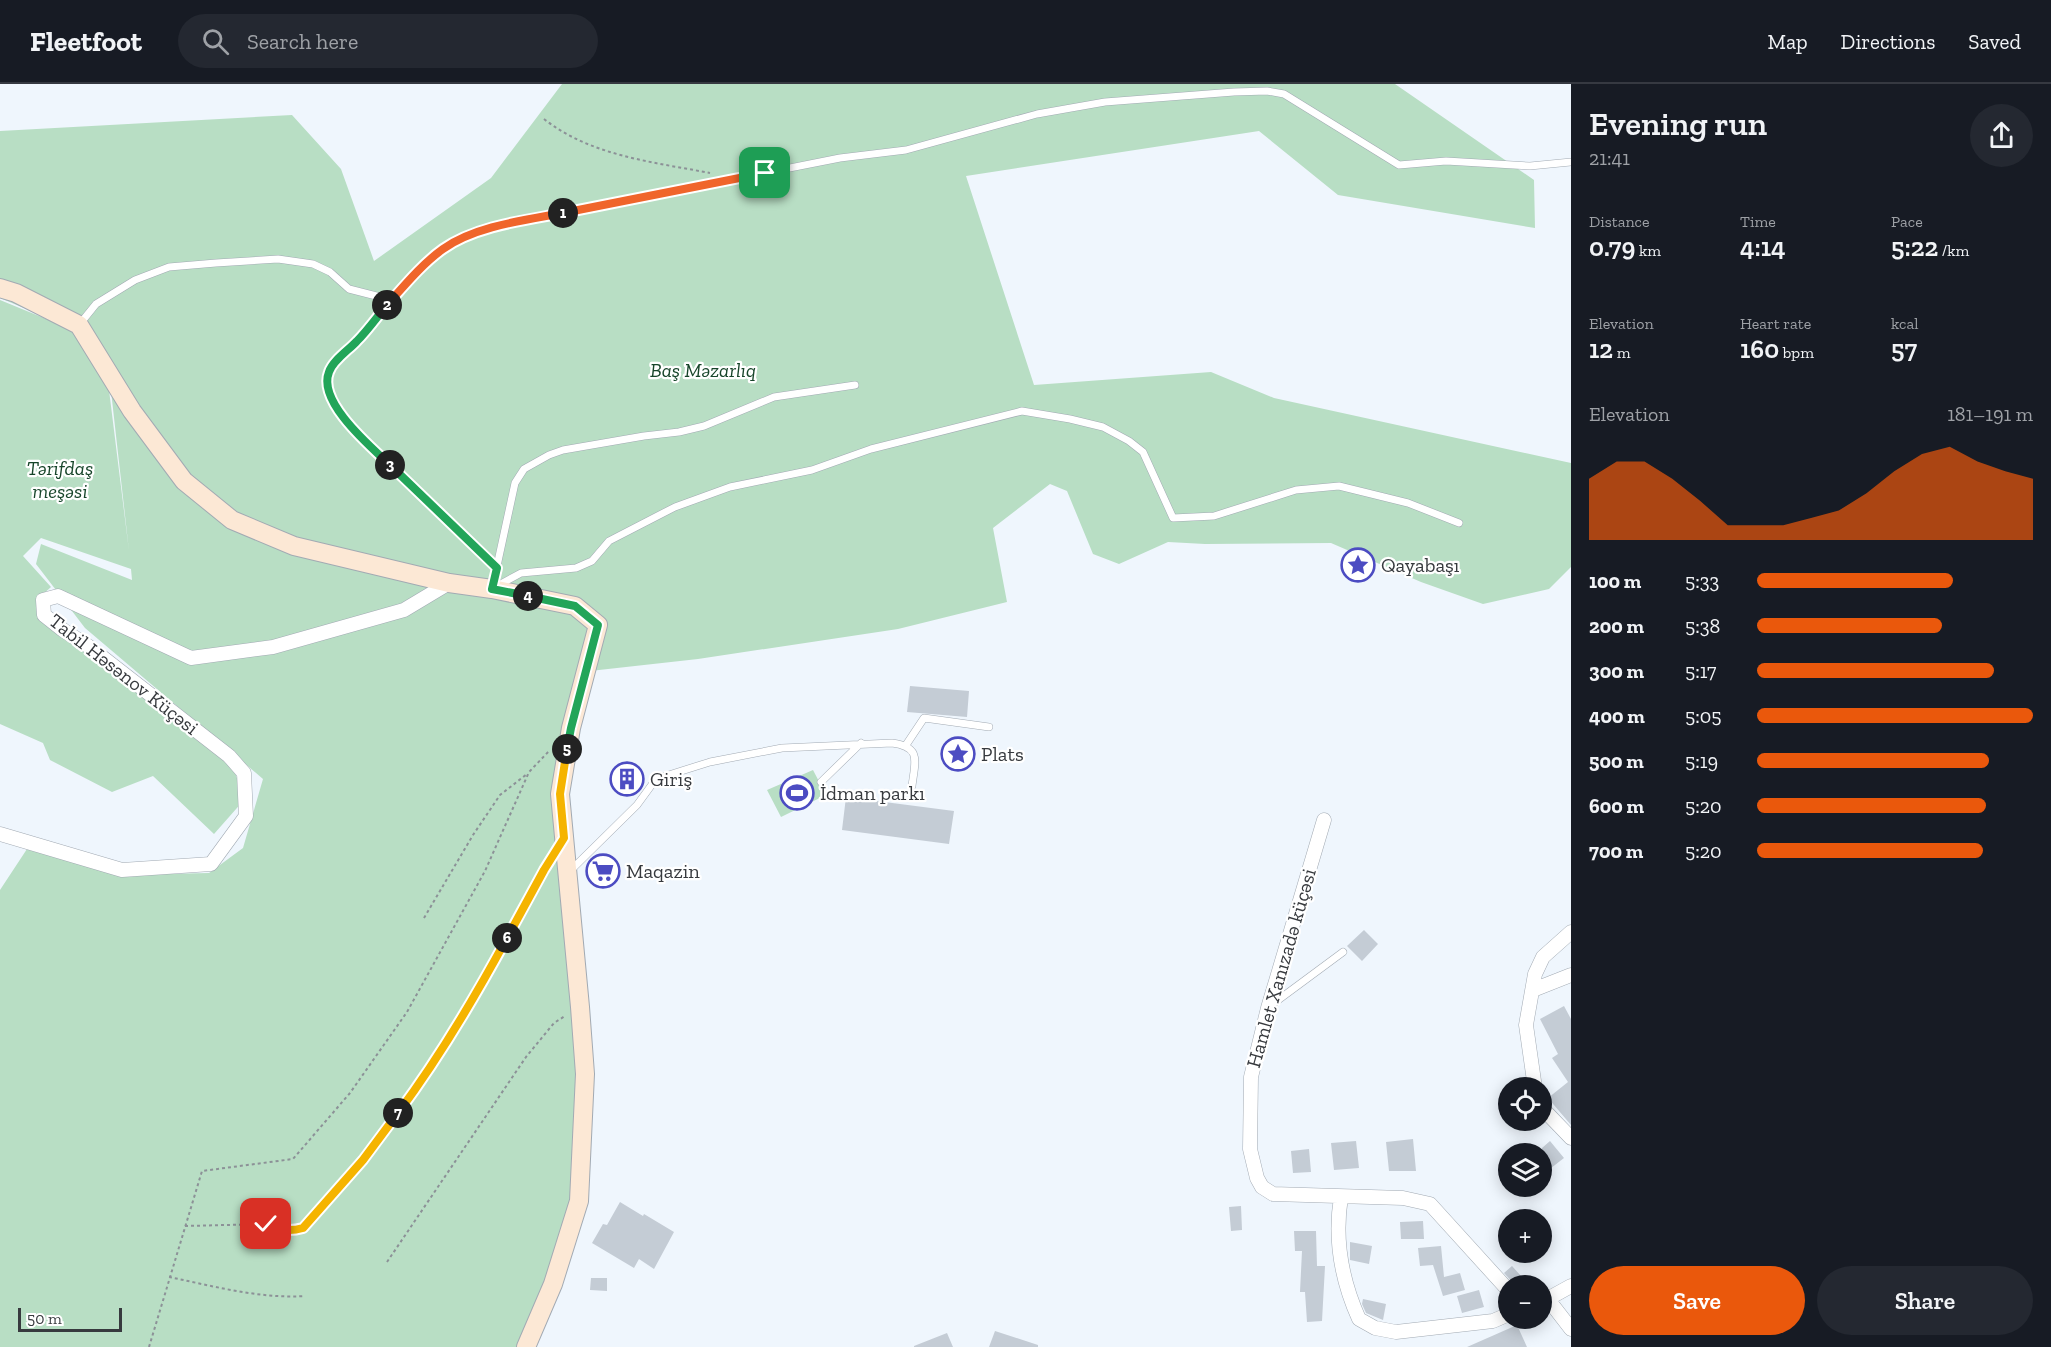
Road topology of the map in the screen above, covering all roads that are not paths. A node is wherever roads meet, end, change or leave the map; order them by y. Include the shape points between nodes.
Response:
1 (1571, 162) edge
2 (0, 288) edge
3 (392, 300) junction
4 (79, 325) junction
5 (855, 385) dead end
6 (1459, 523) dead end
7 (497, 568) junction
8 (449, 583) junction
9 (492, 589) junction
10 (989, 727) dead end
11 (861, 743) junction
12 (906, 745) junction
13 (821, 782) dead end
14 (912, 786) dead end
15 (1324, 820) dead end
16 (0, 834) edge
17 (568, 874) junction
18 (1571, 932) edge
19 (1343, 952) dead end
20 (1571, 975) edge
21 (1533, 990) junction
22 (1268, 1008) junction
23 (1533, 1077) edge
24 (1552, 1118) edge
25 (1571, 1138) edge
26 (1341, 1197) junction
27 (1498, 1279) edge
28 (1571, 1286) edge
29 (1552, 1296) edge
30 (1552, 1306) edge
31 (1498, 1319) edge
32 (1571, 1329) edge
33 (526, 1347) edge

1 - 3 lane via 1530,166 1446,161 1399,165 1284,94 1267,91 1105,102 1037,114 906,150 840,158 512,223 470,235 444,249
2 - 4 street
3 - 4 lane via 350,289 313,264 279,259 216,263 169,267 135,280 96,304
3 - 7 lane via 329,369 328,389 347,422
4 - 8 street via 132,411 184,481 232,520 294,546
5 - 7 lane via 774,397 704,426 679,432 549,455 524,469 515,483
6 - 9 lane via 1408,503 1339,486 1296,490 1214,516 1173,518 1143,452 1129,441 1103,427 1022,411 871,449 812,470 730,487 675,507 609,541 592,561 576,568 521,573
7 - 9 lane
8 - 9 street
8 - 16 street, Tabil Həsənov Küçəsi via 404,610 273,646 191,658 58,596 43,600 44,615 229,756 244,773 246,816 211,864 122,870
9 - 17 street via 575,606 598,625 571,728 560,794
10 - 12 lane via 924,718
11 - 12 lane
11 - 13 lane
11 - 17 lane via 782,748 710,762 656,779 637,805
12 - 14 lane via 915,759
15 - 22 street, Hamlet Xanızadə küçəsi
17 - 33 street via 585,1074 579,1201 553,1284
18 - 21 street via 1543,957
19 - 22 lane
20 - 21 street
21 - 23 street via 1526,1026
22 - 26 street, Hamlet Xanızadə küçəsi via 1251,1077 1250,1149 1257,1178 1273,1194
24 - 25 street
26 - 27 street, Hamlet Xanızadə küçəsi via 1403,1198 1430,1204
26 - 31 street via 1337,1243 1359,1319 1396,1332
28 - 29 street
30 - 32 street

